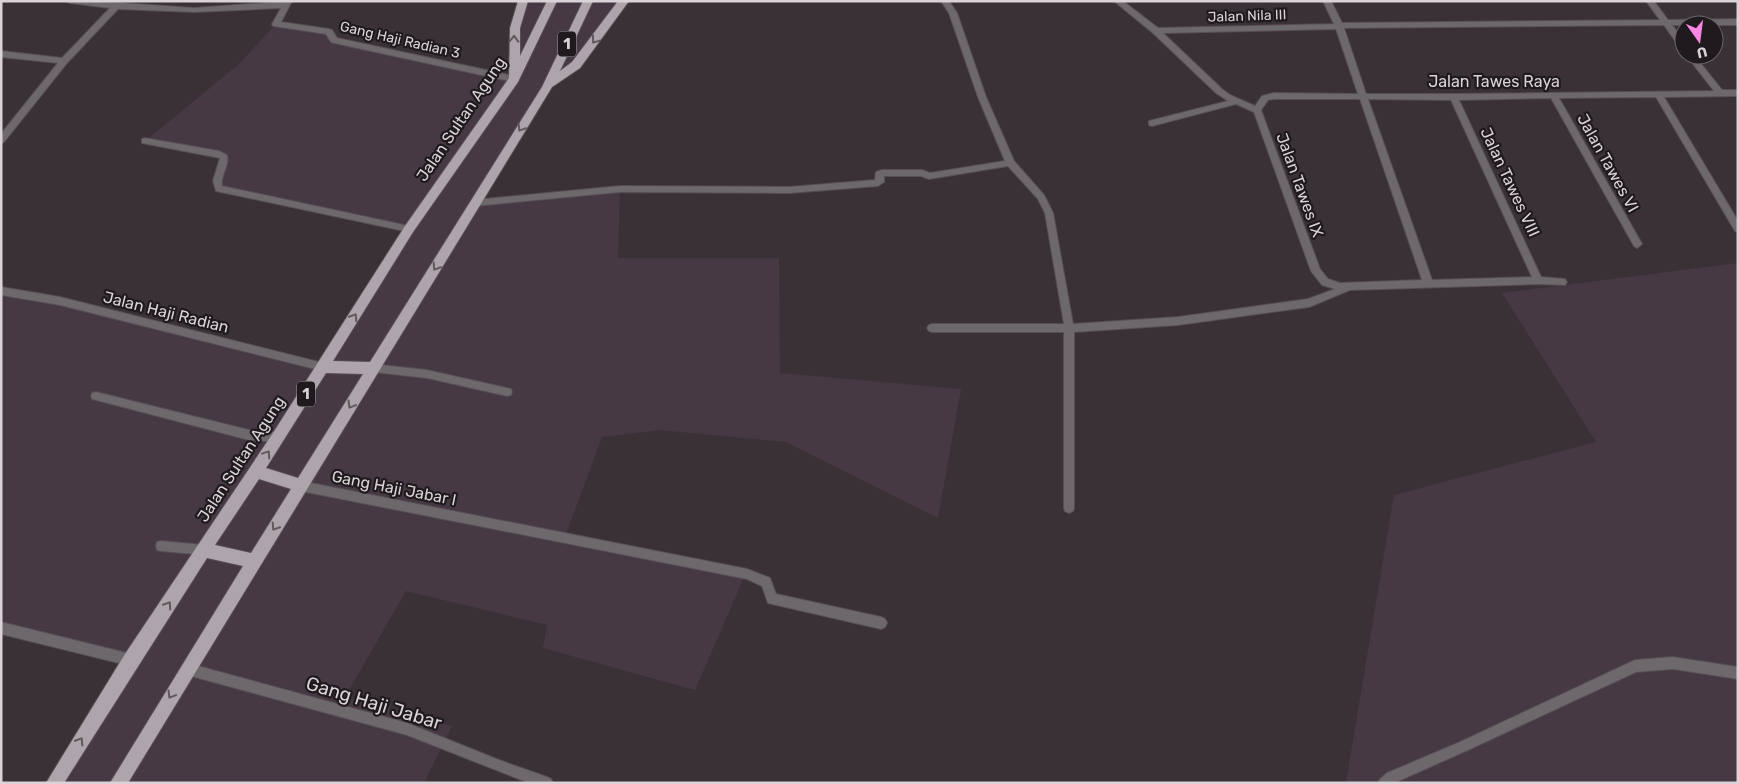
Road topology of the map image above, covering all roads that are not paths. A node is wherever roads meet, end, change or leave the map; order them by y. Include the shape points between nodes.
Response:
1 (70, 1) edge
2 (215, 1) edge
3 (523, 1) edge
4 (552, 1) edge
5 (588, 1) edge
6 (624, 1) edge
7 (945, 1) edge
8 (1118, 1) edge
9 (1327, 1) edge
10 (1650, 1) edge
11 (288, 3) edge
12 (116, 6) junction
13 (209, 10) junction
14 (1738, 22) edge
15 (1666, 23) junction
16 (1339, 26) junction
17 (1156, 31) junction
18 (1674, 34) edge
19 (1, 54) edge
20 (64, 61) junction
21 (1698, 65) edge
22 (514, 79) junction
23 (546, 87) junction
24 (1720, 93) junction
25 (1738, 93) edge
26 (1658, 94) junction
27 (1364, 95) junction
28 (1554, 96) junction
29 (1454, 97) junction
30 (1238, 101) junction
31 (1257, 110) junction
32 (1152, 123) dead end
33 (3, 135) edge
34 (145, 141) dead end
35 (1010, 163) junction
36 (475, 203) junction
37 (409, 229) junction
38 (1738, 229) edge
39 (1637, 244) dead end
40 (1538, 280) junction
41 (1562, 282) dead end
42 (1428, 283) junction
43 (1351, 286) junction
44 (1, 290) edge
45 (932, 328) dead end
46 (1069, 328) junction
47 (323, 367) junction
48 (373, 368) junction
49 (507, 392) dead end
50 (96, 396) dead end
51 (278, 437) junction
52 (255, 471) junction
53 (301, 486) junction
54 (1069, 508) dead end
55 (161, 546) dead end
56 (204, 550) junction
57 (253, 561) junction
58 (881, 623) dead end
59 (1, 628) edge
60 (131, 660) junction
61 (186, 669) junction
62 (1738, 673) edge
63 (54, 783) edge
64 (118, 783) edge
65 (547, 783) edge
66 (1384, 783) edge

1 - 12 street
2 - 13 street
22 -> 3 highway via 514,28
4 - 22 highway, Jalan Sultan Agung / 1
5 - 23 highway, 1
6 -> 23 highway via 576,65
7 - 35 street via 953,13 982,97
8 - 17 street
9 - 16 street
10 - 15 street
11 - 13 street
11 - 22 street, Gang Haji Radian 3 via 276,24 329,32 334,40
12 - 13 street
12 - 20 street
14 - 15 street, Jalan Nila III
15 - 16 street, Jalan Nila III
15 - 18 street
16 - 17 street, Jalan Nila III
16 - 27 street
17 - 30 street via 1218,91
19 - 20 street
20 - 33 street
21 - 24 street
22 - 37 highway, Jalan Sultan Agung / 1
23 -> 36 highway, 1
24 - 25 street, Jalan Tawes Raya
24 - 26 street, Jalan Tawes Raya
26 - 28 street, Jalan Tawes Raya
26 - 38 street
27 - 29 street, Jalan Tawes Raya
27 - 31 street, Jalan Tawes Raya via 1274,96 1265,98
27 - 42 street
28 - 29 street, Jalan Tawes Raya
28 - 39 street, Jalan Tawes VI
29 - 40 street, Jalan Tawes VIII
30 - 31 street
30 - 32 street
31 - 43 street, Jalan Tawes IX via 1316,271 1325,282 1340,287
34 - 37 street via 224,157 216,184 219,189
35 - 36 street via 928,176 922,173 882,173 878,183 821,188 620,189
35 - 46 street via 1041,197 1049,213
36 -> 48 highway, 1
47 -> 37 highway, Jalan Sultan Agung / 1
40 - 41 street
40 - 42 street
42 - 43 street
43 - 46 street via 1309,303 1119,326
44 - 47 street, Jalan Haji Radian via 60,301
45 - 46 street
46 - 54 street
47 - 48 highway
47 - 51 highway, Jalan Sultan Agung / 1
48 - 49 street via 427,374
48 -> 53 highway, 1
50 - 51 street via 249,435
52 -> 51 highway, Jalan Sultan Agung / 1
52 - 53 highway
52 - 56 highway, Jalan Sultan Agung / 1
53 -> 57 highway, 1
53 - 58 street, Gang Haji Jabar I via 747,574 766,582 772,599
55 - 56 street
56 - 57 highway
60 -> 56 highway, Jalan Sultan Agung / 1
57 - 61 highway, 1
59 - 60 street
63 -> 60 highway, Jalan Sultan Agung / 1
61 -> 64 highway, 1
61 - 65 street, Gang Haji Jabar via 407,729
62 - 66 street via 1673,663 1635,666

